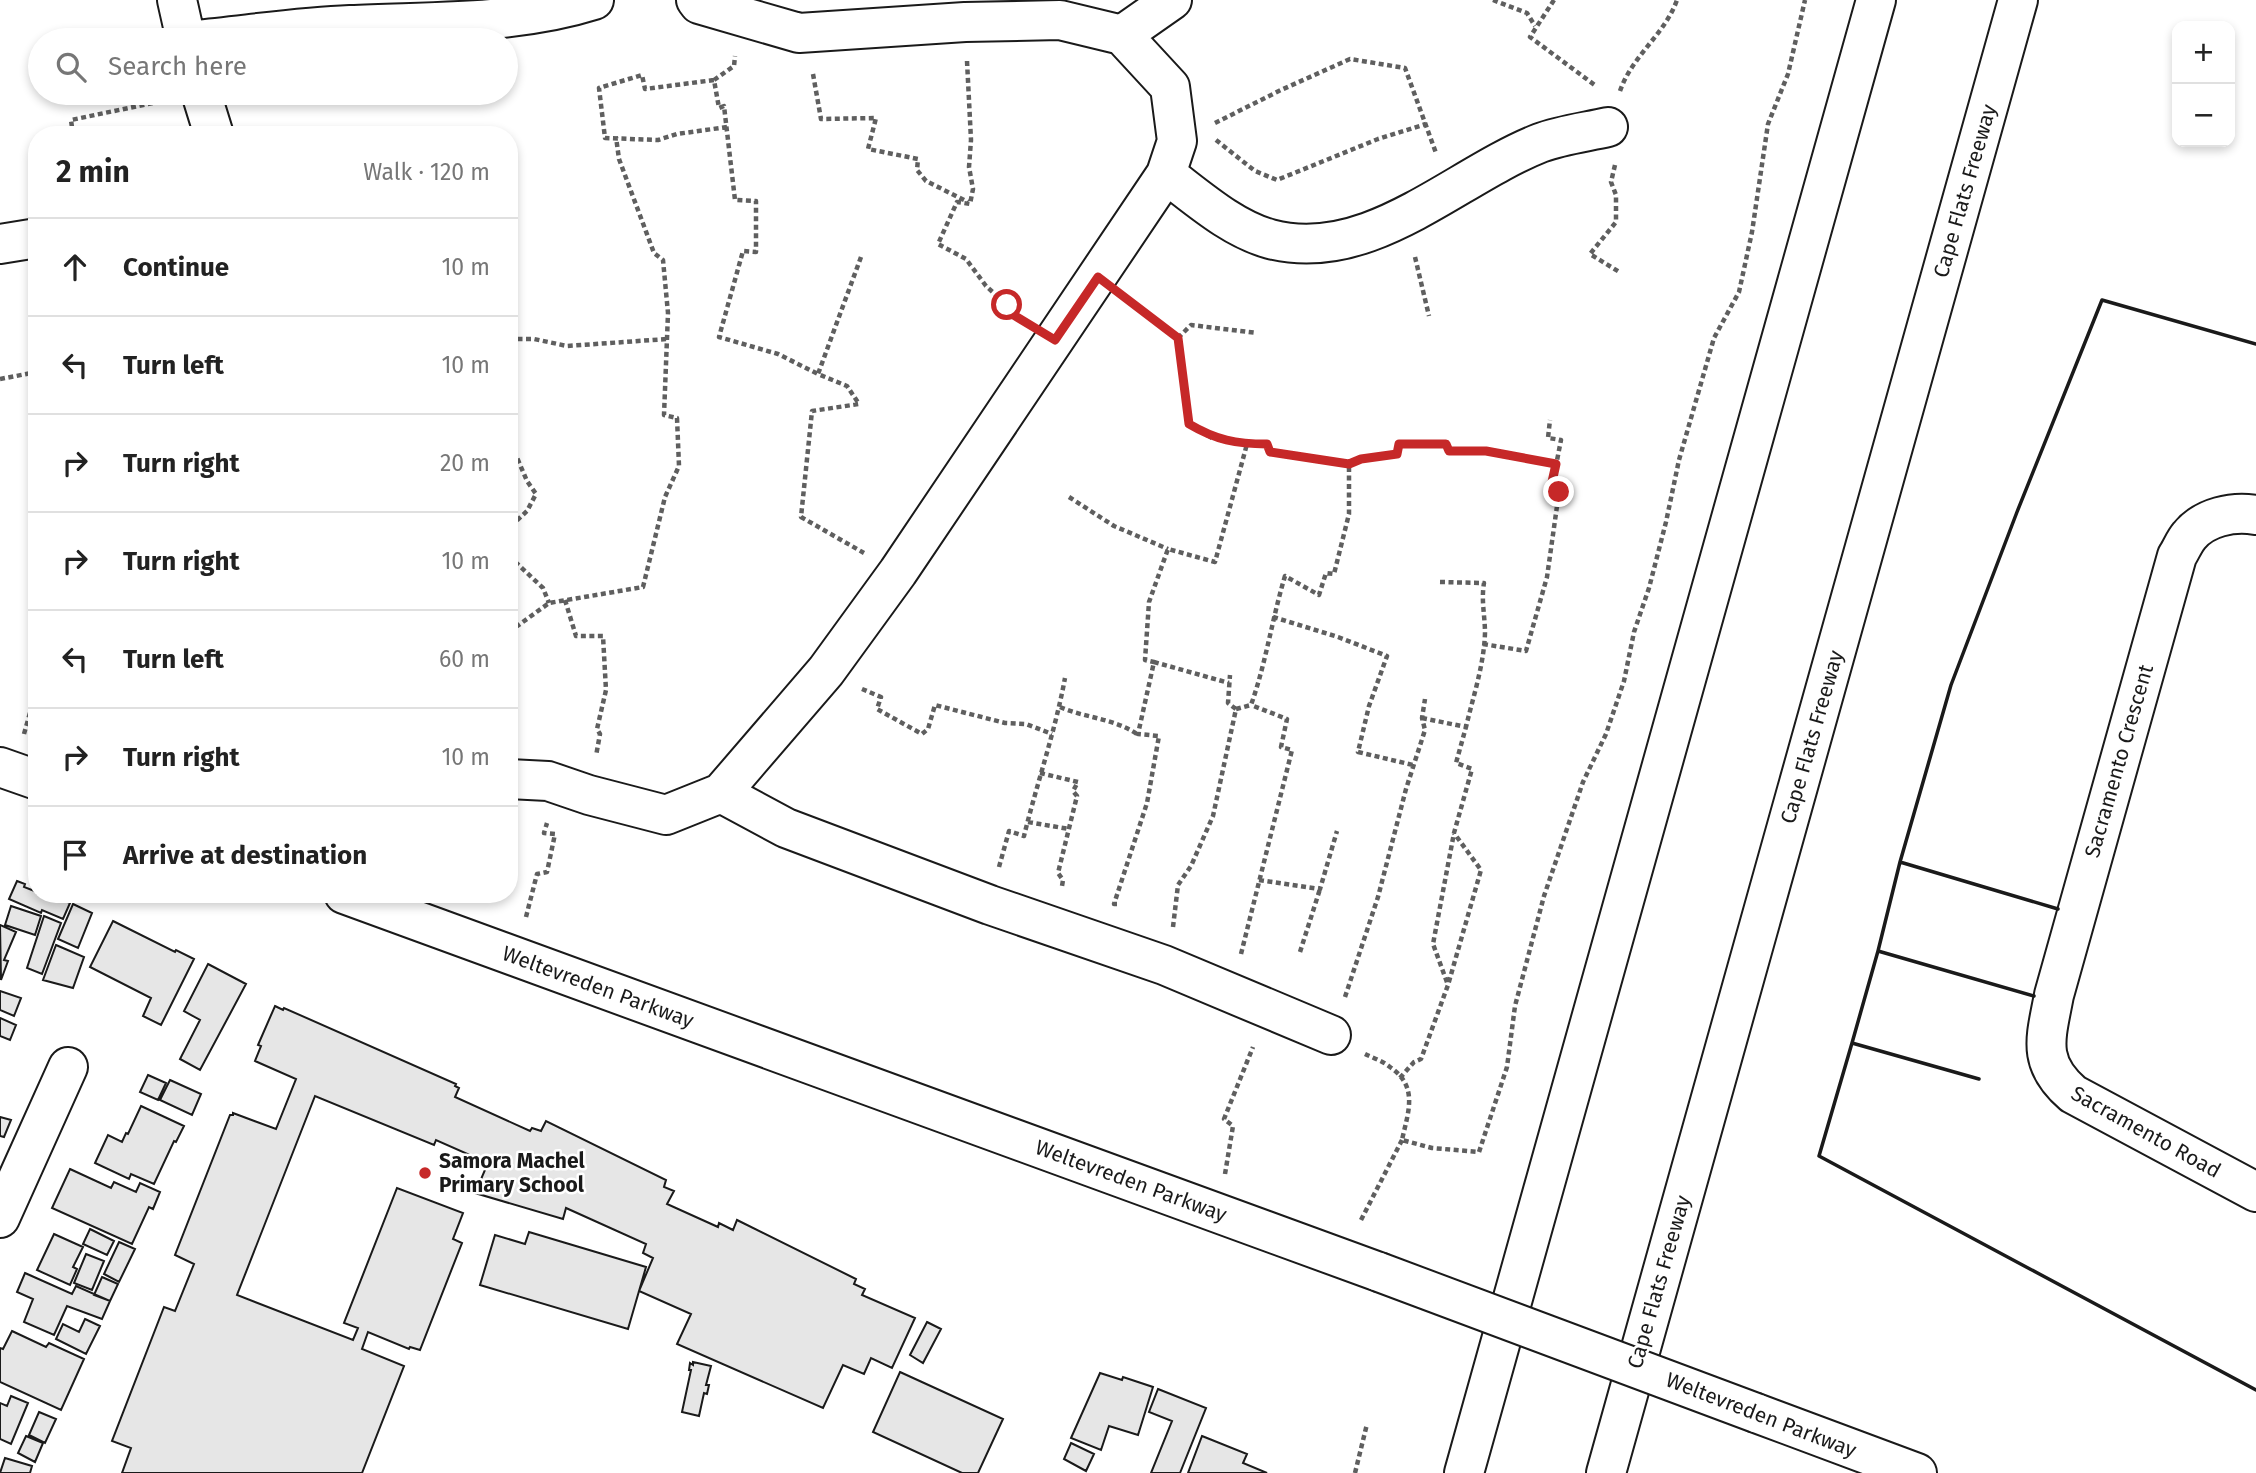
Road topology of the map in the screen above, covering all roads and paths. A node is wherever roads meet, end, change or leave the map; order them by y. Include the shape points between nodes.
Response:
1 (177, 0) edge
2 (594, 0) edge
3 (696, 0) edge
4 (1172, 0) edge
5 (1493, 0) edge
6 (1553, 0) edge
7 (1805, 0) edge
8 (1876, 0) edge
9 (2018, 0) edge
10 (965, 22) junction
11 (1535, 26) junction
12 (183, 28) edge
13 (317, 28) edge
14 (799, 33) junction
15 (1122, 35) junction
16 (143, 105) edge
17 (205, 105) edge
18 (1607, 110) joint
19 (1426, 124) junction
20 (71, 126) edge
21 (211, 126) edge
22 (727, 127) junction
23 (616, 137) junction
24 (1182, 149) junction
25 (1448, 193) junction
26 (970, 204) junction
27 (1405, 215) junction
28 (28, 239) edge
29 (0, 244) edge
30 (861, 257) dead end
31 (1098, 277) junction
32 (1429, 316) dead end
33 (1257, 333) dead end
34 (1178, 338) junction
35 (518, 339) edge
36 (667, 339) junction
37 (1055, 340) junction
38 (28, 374) edge
39 (818, 374) junction
40 (0, 379) edge
41 (1550, 419) dead end
42 (1247, 444) junction
43 (518, 460) edge
44 (1349, 464) junction
45 (1556, 464) junction
46 (1069, 497) dead end
47 (2256, 515) edge
48 (518, 520) edge
49 (1168, 550) junction
50 (518, 564) edge
51 (898, 572) junction
52 (1440, 582) dead end
53 (565, 600) junction
54 (549, 603) junction
55 (1273, 618) junction
56 (518, 625) edge
57 (1483, 643) junction
58 (1154, 662) junction
59 (826, 671) junction
60 (1230, 675) dead end
61 (1065, 678) dead end
62 (1229, 682) junction
63 (1426, 699) dead end
64 (1251, 705) junction
65 (1060, 707) junction
66 (1236, 709) junction
67 (1422, 718) junction
68 (1466, 727) junction
69 (1052, 734) junction
70 (1138, 734) junction
71 (1413, 765) junction
72 (0, 767) edge
73 (1040, 773) junction
74 (28, 777) edge
75 (518, 779) edge
76 (548, 781) junction
77 (721, 793) junction
78 (589, 795) junction
79 (1028, 822) junction
80 (1069, 829) junction
81 (1336, 831) dead end
82 (1454, 834) junction
83 (1259, 880) junction
84 (1320, 889) junction
85 (369, 903) edge
86 (990, 905) junction
87 (1123, 907) dead end
88 (1055, 928) junction
89 (1300, 952) dead end
90 (513, 955) junction
91 (1164, 965) junction
92 (1448, 985) junction
93 (1226, 990) junction
94 (1269, 1008) junction
95 (1331, 1035) junction
96 (2048, 1061) joint
97 (68, 1067) dead end
98 (1400, 1078) junction
99 (1402, 1140) junction
100 (2256, 1192) edge
101 (1208, 1210) junction
102 (0, 1218) edge
103 (1361, 1220) dead end
104 (1367, 1424) dead end
105 (1355, 1473) edge
106 (1464, 1473) edge
107 (1606, 1473) edge
108 (1917, 1473) edge

1 - 12 main road
2 - 13 main road via 521,17
3 - 14 main road
4 - 15 main road
5 - 11 path via 1527,13
6 - 11 path
7 - 99 path via 1788,74 1768,124 1739,292 1714,338 1624,681 1583,782 1540,909 1515,1006 1507,1067 1479,1152
8 - 106 main road
9 - 107 main road, Cape Flats Freeway
10 - 14 main road
10 - 15 main road via 1060,20
10 - 26 path
11 - 18 path via 1530,37
14 - 26 path via 821,119 876,118 868,149 918,159 917,170 926,181
15 - 24 main road via 1170,87
16 - 20 path via 71,120
17 - 21 main road
18 - 25 main road
19 - 24 path via 1277,180
19 - 24 path via 1405,68 1350,59 1281,90
19 - 25 path
22 - 23 path via 658,140
22 - 23 path via 714,80 645,89 642,75 599,88 605,138
22 - 39 path via 735,200 756,201 756,252 743,251 719,337 778,354
23 - 36 path via 619,159 654,253 663,260
24 - 27 main road via 1232,222 1268,238 1297,244 1333,242
24 - 31 main road
25 - 27 main road
26 - 37 path via 957,202 938,244 965,259 1012,314
27 - 32 path
28 - 29 main road
30 - 39 path
31 - 34 path
31 - 37 main road
33 - 34 path via 1191,325
34 - 42 path via 1189,424 1212,438
35 - 36 path via 568,346
36 - 53 path via 664,415 677,418 679,466 665,497 643,587
37 - 51 main road
38 - 40 path
39 - 51 path via 847,386 859,404 812,411 801,517
41 - 45 path via 1548,438 1561,440
42 - 44 path via 1267,444 1270,452
42 - 49 path via 1215,562
43 - 48 path via 536,494
44 - 45 path via 1397,454 1399,444 1446,444 1449,451 1486,451
44 - 55 path via 1349,514 1334,575 1326,573 1319,595 1285,576
45 - 57 path via 1550,491 1559,492 1547,577 1526,651
46 - 49 path via 1114,526
47 - 96 main road, Sacramento Crescent via 2226,515 2204,523 2177,556 2054,995
49 - 58 path via 1149,602 1144,660
50 - 54 path via 543,588
51 - 59 main road
52 - 57 path via 1483,583
53 - 54 path
53 - 78 path via 576,636 603,636 606,690 598,717 600,734
54 - 56 path
55 - 64 path
55 - 71 path via 1387,656 1358,752
57 - 68 path
58 - 62 path
58 - 70 path
59 - 69 path via 881,696 877,709 922,734 935,705
59 - 77 main road
60 - 62 path
61 - 65 path
62 - 66 path via 1228,703
63 - 67 path
64 - 66 path
64 - 83 path via 1287,719 1281,747 1292,750
65 - 69 path
65 - 70 path
66 - 91 path via 1213,816 1178,885
67 - 68 path
67 - 71 path via 1425,730
68 - 82 path via 1456,763 1472,769
69 - 73 path
70 - 87 path via 1160,736 1147,803 1114,904
71 - 95 path via 1378,897
72 - 74 main road
73 - 79 path
73 - 80 path via 1078,782
75 - 76 main road
76 - 78 main road
76 - 90 path via 551,808 544,833 555,834 547,872 537,874
77 - 78 main road via 666,815
77 - 86 main road via 786,828
79 - 80 path
79 - 86 path via 1024,836 1009,831
80 - 88 path via 1058,873 1063,880 1062,904
81 - 84 path
82 - 92 path via 1433,944
82 - 92 path via 1481,870
83 - 84 path
83 - 93 path via 1236,972
84 - 89 path
85 - 90 main road, Weltevreden Parkway
86 - 88 main road
88 - 91 main road
90 - 101 main road, Weltevreden Parkway
91 - 93 main road
92 - 98 path via 1421,1059
93 - 94 main road
94 - 95 main road
94 - 101 path via 1224,1119 1233,1126 1226,1171
95 - 98 path via 1391,1067
96 - 100 main road, Sacramento Road via 2057,1080 2073,1094
97 - 102 main road
98 - 99 path via 1411,1100
99 - 103 path
101 - 108 main road, Weltevreden Parkway, bridge
104 - 105 path

